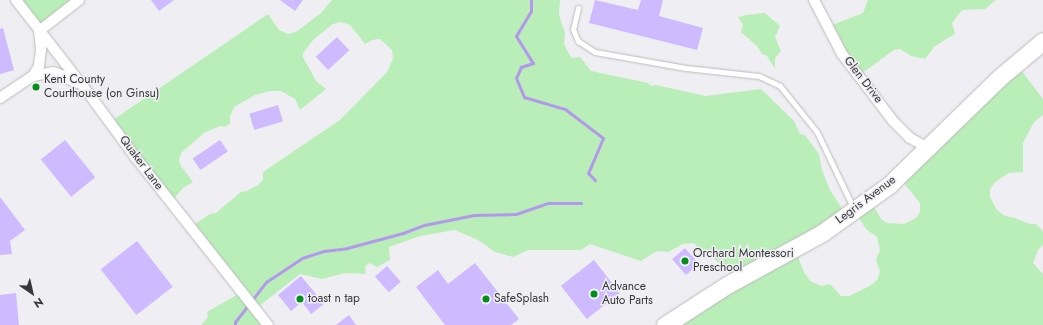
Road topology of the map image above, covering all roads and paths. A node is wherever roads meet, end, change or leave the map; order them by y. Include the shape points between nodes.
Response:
1 (16, 0) edge
2 (79, 0) edge
3 (814, 0) edge
4 (578, 8) dead end
5 (39, 31) junction
6 (1043, 41) edge
7 (33, 76) junction
8 (86, 90) junction
9 (0, 98) edge
10 (928, 148) junction
11 (854, 210) junction
12 (268, 325) edge
13 (665, 325) edge

1 - 5 street, Quaker Lane
2 - 5 street
3 - 10 street, Glen Drive via 842,54 893,121 910,138
4 - 11 lane via 573,28 575,34 578,41 595,52 686,68 760,76 780,86 817,132
5 - 7 street via 42,59
5 - 8 street, Quaker Lane
6 - 10 main road, Legris Avenue via 999,78
7 - 8 street via 53,72 72,79
7 - 9 street
8 - 12 street, Quaker Lane via 136,158
10 - 11 main road, Legris Avenue via 889,185
11 - 13 main road, Legris Avenue via 822,233 727,285

